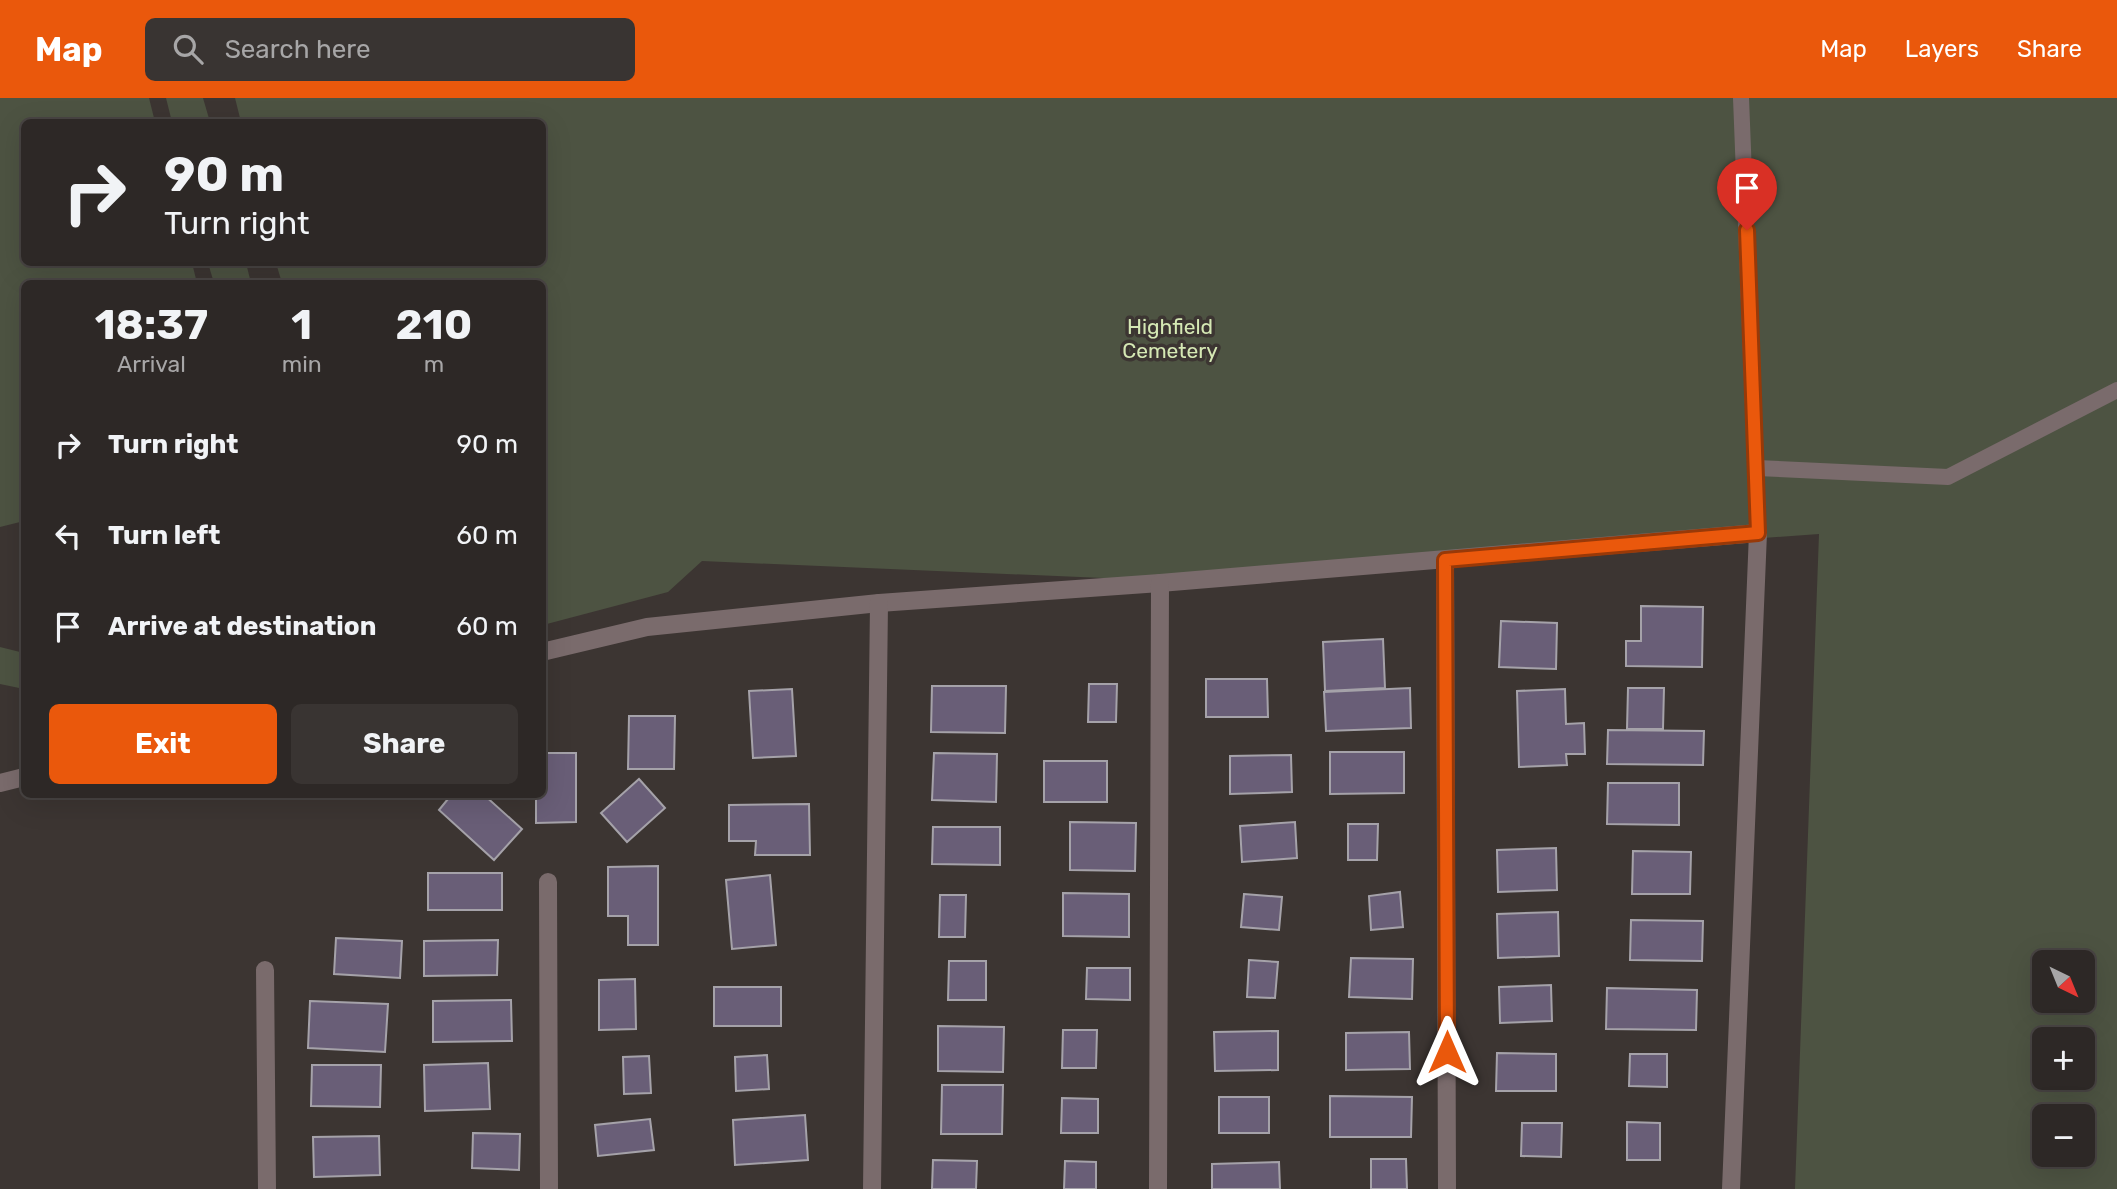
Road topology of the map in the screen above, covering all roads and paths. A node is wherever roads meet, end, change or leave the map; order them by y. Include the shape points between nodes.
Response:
1 (1741, 98) edge
2 (2117, 390) edge
3 (1757, 468) junction
4 (1758, 533) junction
5 (1445, 560) junction
6 (1160, 583) junction
7 (879, 603) junction
8 (546, 651) edge
9 (21, 778) edge
10 (0, 783) edge
11 (548, 883) dead end
12 (265, 970) dead end
13 (267, 1189) edge
14 (549, 1189) edge
15 (872, 1189) edge
16 (1158, 1189) edge
17 (1447, 1189) edge
18 (1731, 1189) edge

1 - 3 lane
2 - 3 lane via 1948,477
3 - 4 lane
4 - 5 street
4 - 18 street
5 - 6 street
5 - 17 street
6 - 7 street
6 - 16 street
7 - 8 street via 647,627
7 - 15 street
9 - 10 street
11 - 14 street
12 - 13 street

